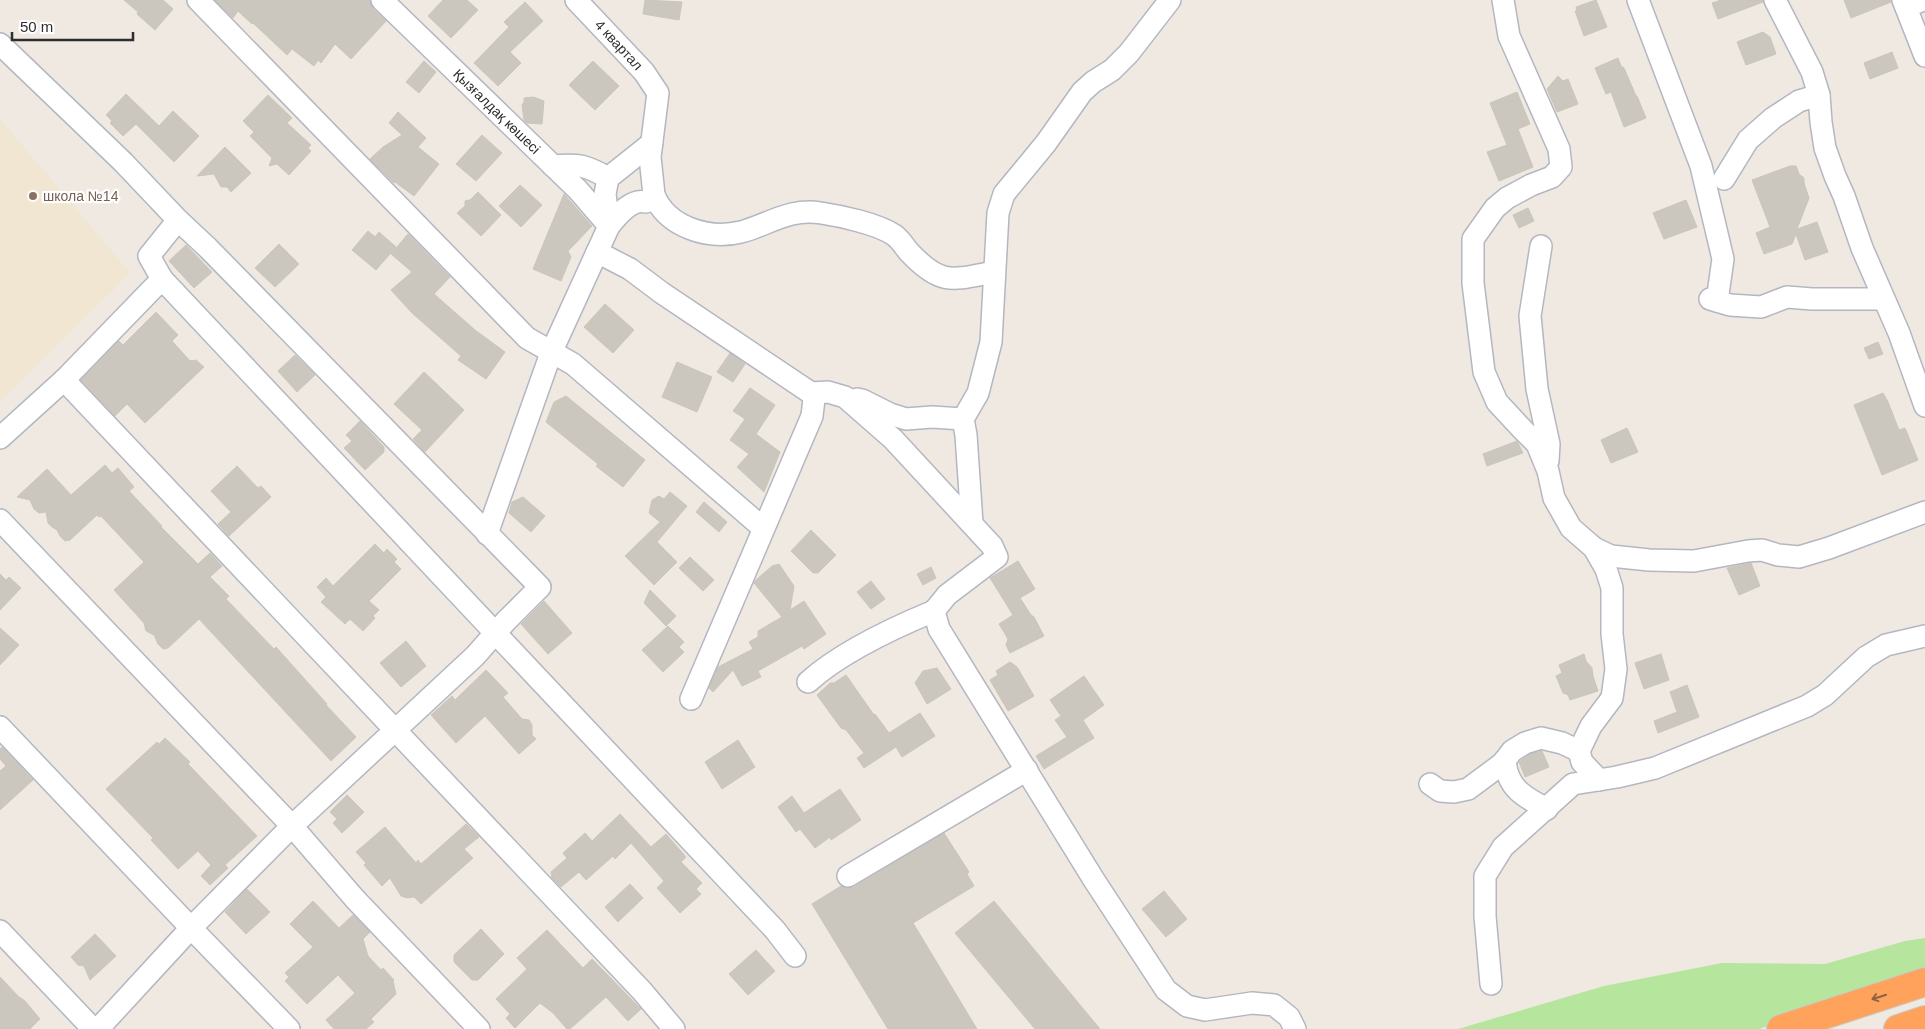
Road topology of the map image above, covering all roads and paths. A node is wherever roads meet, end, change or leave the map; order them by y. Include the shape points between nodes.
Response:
1 (198, 0) edge
2 (382, 0) edge
3 (576, 0) edge
4 (1170, 0) edge
5 (1503, 0) edge
6 (1638, 0) edge
7 (1775, 0) edge
8 (1911, 2) edge
9 (0, 44) edge
10 (1925, 56) edge
11 (1819, 95) junction
12 (652, 142) junction
13 (554, 166) junction
14 (608, 178) junction
15 (1724, 178) dead end
16 (654, 195) junction
17 (178, 220) junction
18 (609, 226) junction
19 (1541, 246) dead end
20 (597, 252) junction
21 (994, 272) junction
22 (162, 279) junction
23 (1880, 293) junction
24 (551, 352) junction
25 (64, 380) junction
26 (811, 393) junction
27 (844, 397) junction
28 (1925, 406) edge
29 (963, 419) junction
30 (0, 438) edge
31 (1548, 471) junction
32 (1925, 512) edge
33 (0, 520) edge
34 (972, 523) junction
35 (763, 528) junction
36 (487, 534) junction
37 (1594, 548) junction
38 (934, 611) junction
39 (496, 633) junction
40 (1925, 636) edge
41 (808, 682) dead end
42 (691, 699) dead end
43 (0, 727) edge
44 (395, 731) junction
45 (1579, 751) junction
46 (1505, 760) junction
47 (1027, 770) junction
48 (1599, 780) junction
49 (1430, 784) dead end
50 (1547, 809) junction
51 (292, 826) junction
52 (848, 876) dead end
53 (191, 928) junction
54 (0, 931) edge
55 (795, 956) dead end
56 (1925, 982) edge
57 (1491, 984) dead end
58 (1925, 1020) edge
59 (93, 1029) edge
60 (98, 1029) edge
61 (289, 1029) edge
62 (479, 1029) edge
63 (674, 1029) edge
64 (1295, 1029) edge
65 (1781, 1029) edge
66 (1898, 1029) edge

1 - 24 street via 527,338
2 - 13 street, Қызғалдақ көшесі
3 - 12 street, 4 квартал via 644,72 658,93
4 - 21 street via 1129,53 1082,92 1004,194 998,213
5 - 31 street via 1509,36 1559,149 1561,167 1552,177 1507,198 1495,208 1473,239 1473,283 1484,372 1497,402 1537,444
6 - 23 street via 1701,166 1723,259 1714,300 1730,305 1761,307 1787,297 1812,299
7 - 11 street via 1812,72
8 - 10 street
9 - 17 street via 123,162
11 - 15 street via 1799,101 1772,118 1748,140
11 - 23 street via 1825,148
12 - 14 street
12 - 16 street via 650,157
13 - 14 street via 575,164 591,168
13 - 18 street, Қызғалдақ көшесі
14 - 18 street
16 - 18 street via 646,202 624,209
16 - 21 street via 658,206 682,226 708,233 742,232 780,216 820,213 885,229 940,277 952,280
17 - 22 street via 149,256
17 - 36 street
18 - 20 street
19 - 31 street via 1530,316 1537,389 1549,444
20 - 24 street
20 - 26 street via 630,269
21 - 29 street via 991,342 978,393
22 - 25 street
22 - 39 street
23 - 28 street via 1899,333
24 - 35 street via 573,364
24 - 36 street
25 - 30 street
25 - 44 street
26 - 27 street via 828,392
26 - 35 street via 814,399 812,416
27 - 29 street via 862,400 906,419
27 - 34 street via 893,439
29 - 34 street
31 - 37 street via 1554,498 1571,528
32 - 37 street via 1799,557 1762,550 1694,561 1648,560 1611,556
33 - 51 street
34 - 38 street via 997,557 947,596
35 - 42 street
36 - 39 street via 540,587
37 - 45 street via 1612,588 1616,669 1612,698 1591,726
38 - 41 street via 825,666
38 - 47 street via 939,629
39 - 44 street
39 - 55 street via 775,930
40 - 48 street via 1886,645 1866,657 1825,695 1807,706 1655,768
43 - 53 street
44 - 51 street
44 - 63 street via 642,991
45 - 46 street via 1541,738 1512,751
45 - 48 street via 1582,762
46 - 49 street via 1468,788 1440,791
46 - 50 street via 1506,773 1514,788
47 - 52 street
47 - 64 street via 1166,990 1186,1006 1205,1010 1252,1003 1274,1005 1289,1017
48 - 50 street via 1573,784
50 - 57 street via 1503,847 1485,876
51 - 53 street
51 - 62 street via 355,899
53 - 60 street
53 - 61 street
54 - 59 street
56 -> 65 highway
58 - 66 highway

